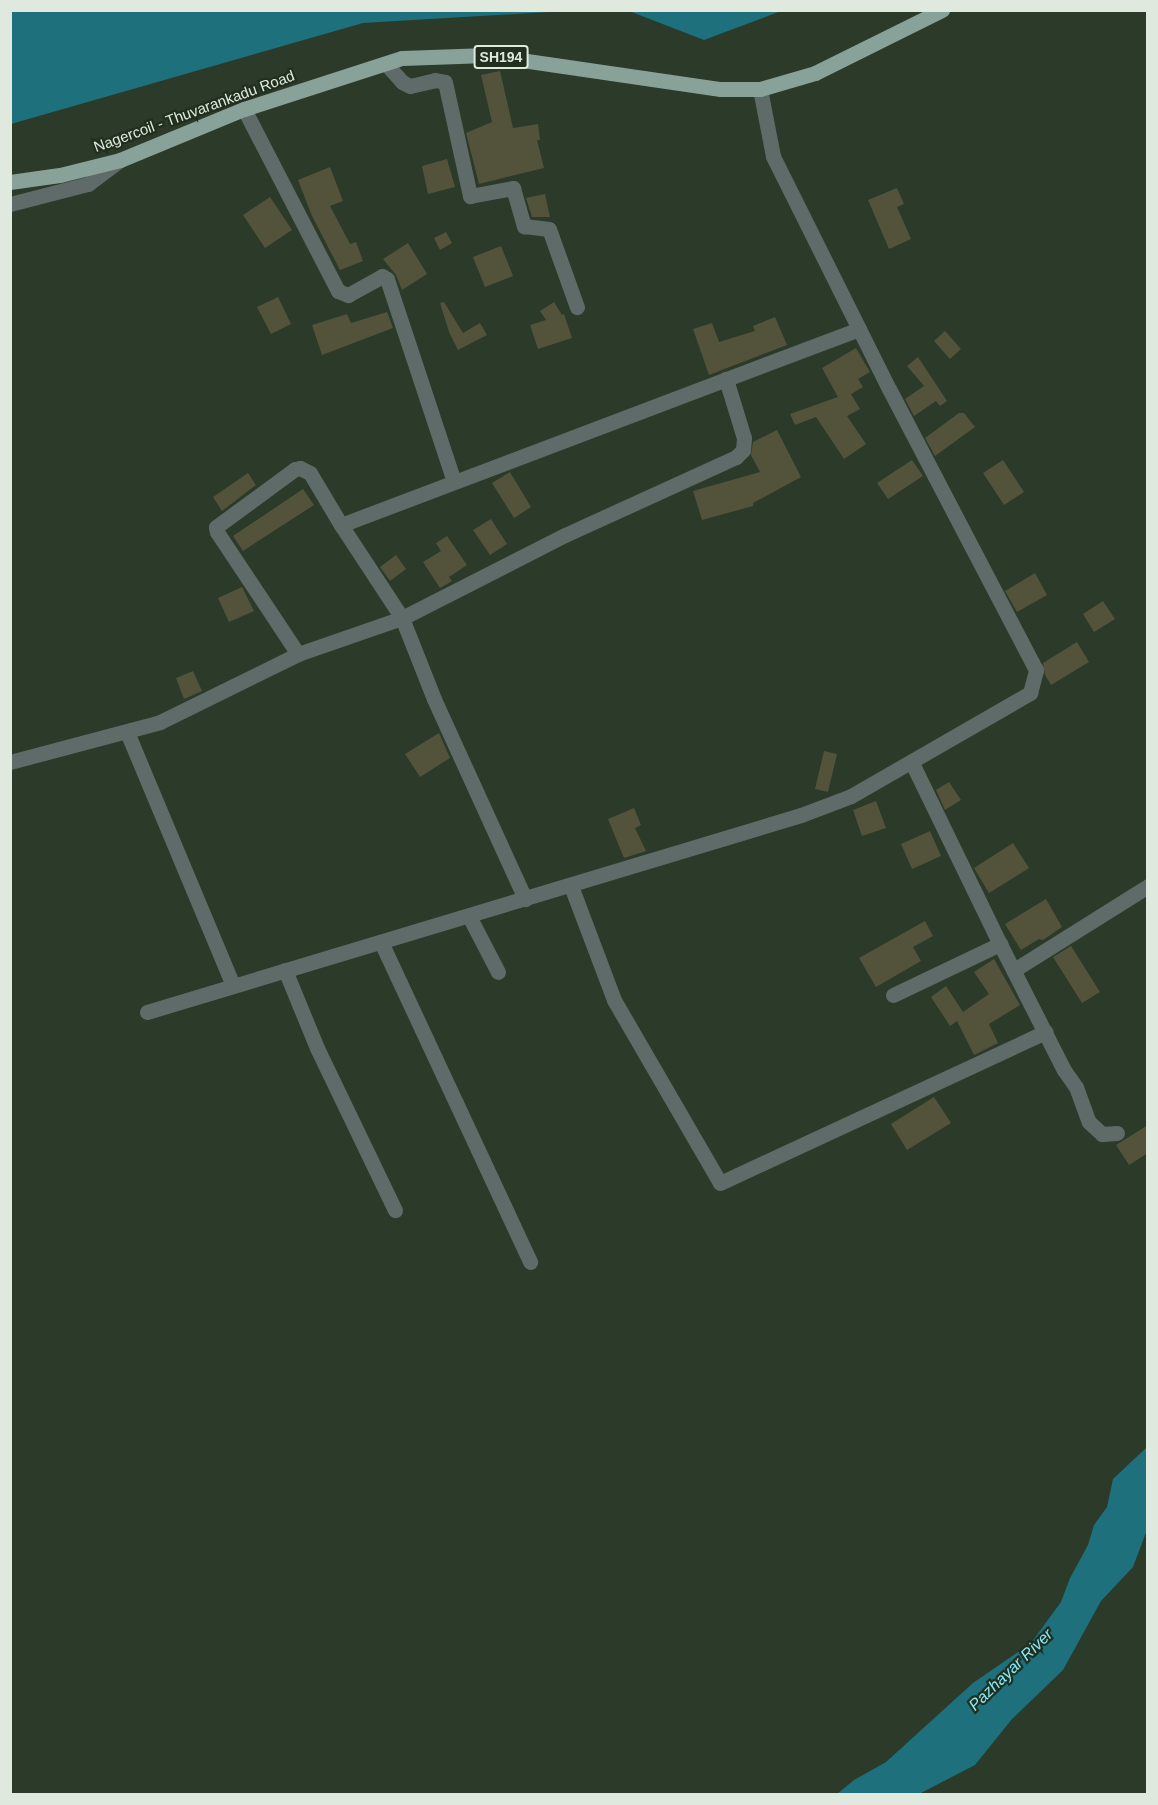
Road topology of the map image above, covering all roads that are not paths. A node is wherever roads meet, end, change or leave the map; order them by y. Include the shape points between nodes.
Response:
1 (942, 10) edge
2 (386, 64) junction
3 (760, 89) junction
4 (244, 109) junction
5 (120, 160) junction
6 (10, 182) edge
7 (10, 204) edge
8 (577, 306) dead end
9 (859, 329) junction
10 (726, 379) junction
11 (454, 481) junction
12 (341, 525) junction
13 (402, 618) junction
14 (298, 654) junction
15 (127, 732) junction
16 (10, 762) edge
17 (912, 763) junction
18 (571, 886) junction
19 (1148, 886) edge
20 (525, 899) junction
21 (469, 916) junction
22 (381, 942) junction
23 (1000, 944) junction
24 (285, 970) junction
25 (1014, 970) junction
26 (498, 972) dead end
27 (233, 986) junction
28 (893, 995) dead end
29 (147, 1011) dead end
30 (1046, 1032) junction
31 (1117, 1133) dead end
32 (394, 1210) dead end
33 (530, 1262) dead end

1 - 3 main road, Nagercoil - Thuvarankadu Road / SH194 via 815,73
2 - 3 main road, Nagercoil - Thuvarankadu Road / SH194 via 402,58 487,55 721,89
2 - 4 main road, Nagercoil - Thuvarankadu Road / SH194
2 - 8 street via 410,86 435,80 445,82 470,196 513,188 524,226 549,229
3 - 9 street via 773,156
4 - 5 main road, Nagercoil - Thuvarankadu Road / SH194
4 - 11 street via 338,291 348,295 382,276 387,279
5 - 6 main road, Nagercoil - Thuvarankadu Road / SH194
5 - 7 street via 88,184
9 - 10 street
9 - 17 street via 1036,670 1030,693
10 - 11 street
10 - 13 street via 744,438 743,450 736,457 565,535
11 - 12 street
12 - 13 street
12 - 14 street via 310,473 300,468 216,527
13 - 14 street
13 - 20 street via 438,710
14 - 15 street via 160,722
15 - 16 street
15 - 27 street
17 - 18 street via 851,796 801,815
17 - 23 street
18 - 20 street
18 - 30 street via 614,1000 720,1183
19 - 25 street
20 - 21 street
21 - 22 street
21 - 26 street
22 - 24 street
22 - 33 street
23 - 25 street
23 - 28 street
24 - 27 street
24 - 32 street via 316,1048
25 - 30 street
27 - 29 street
30 - 31 street via 1076,1087 1089,1122 1102,1134

